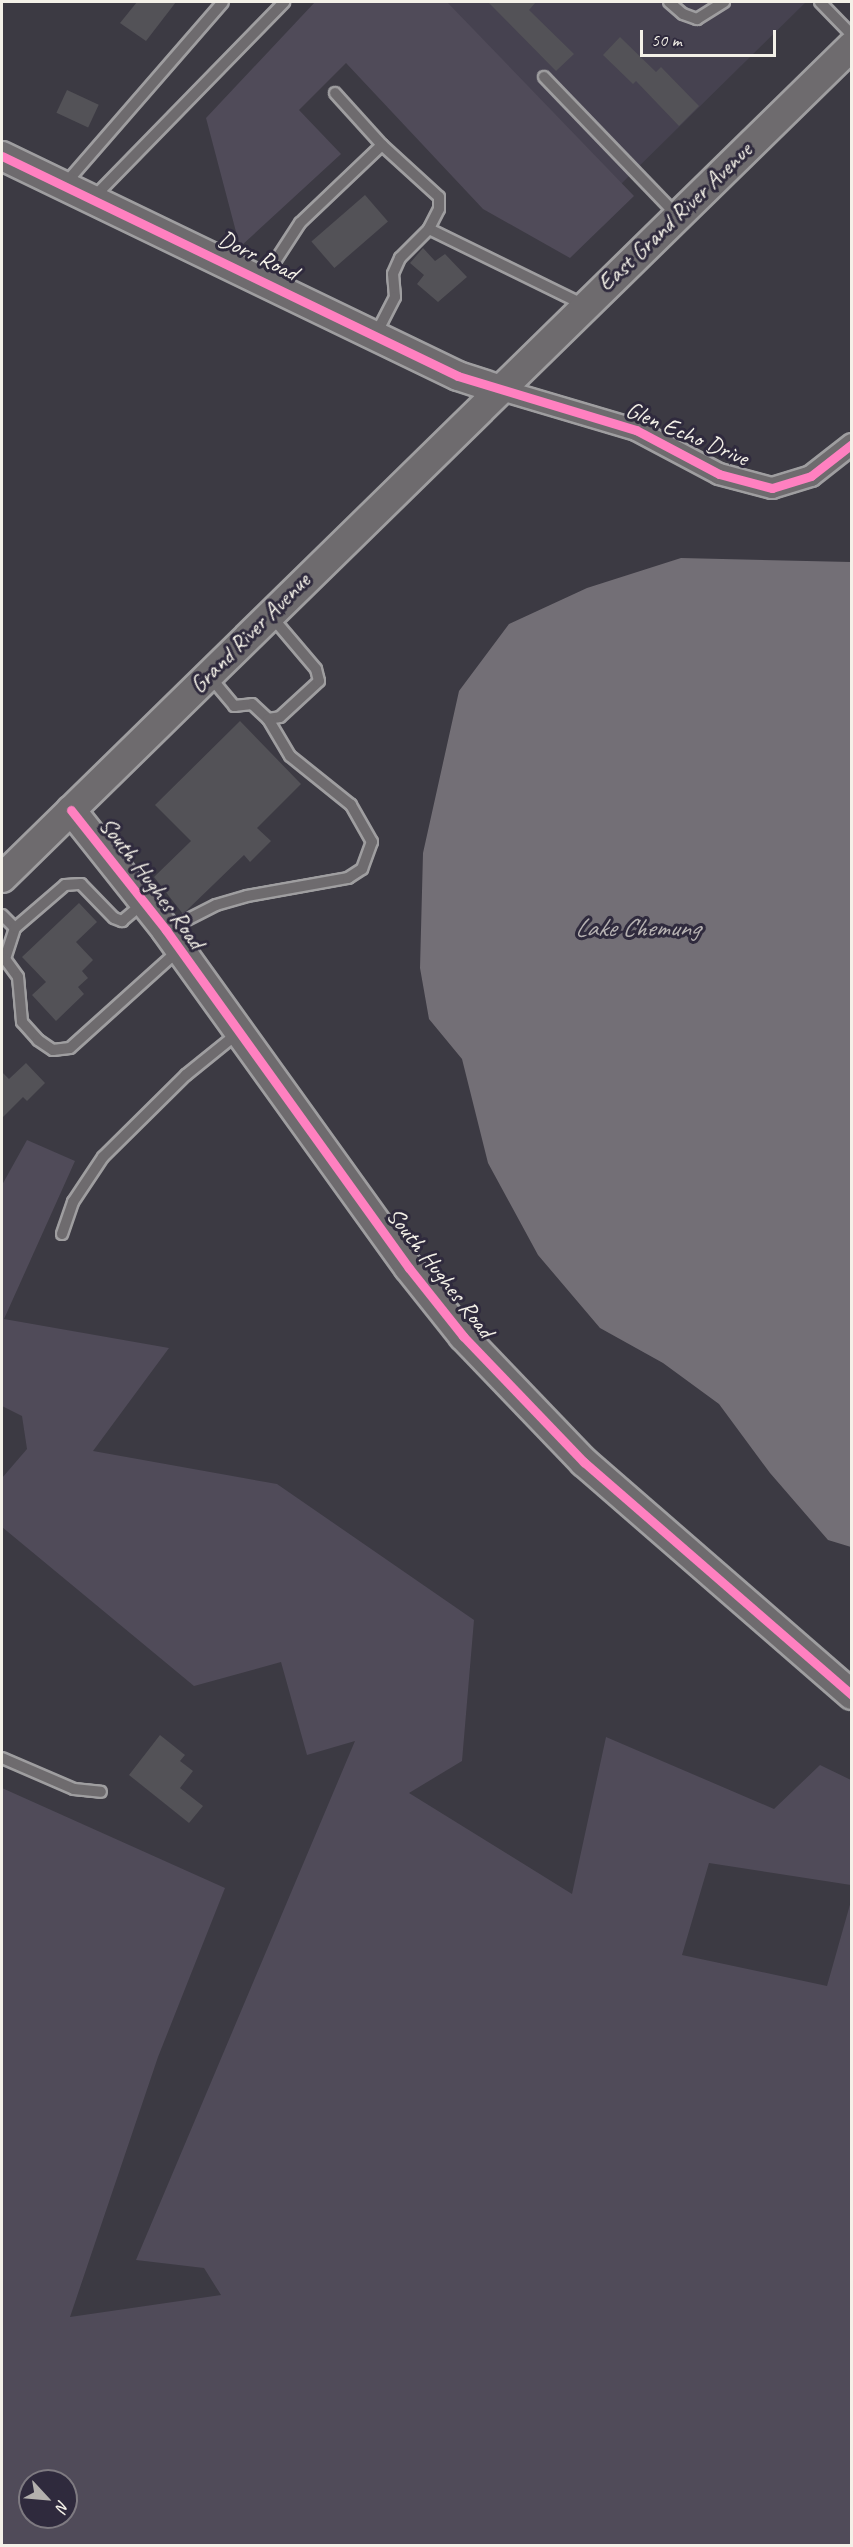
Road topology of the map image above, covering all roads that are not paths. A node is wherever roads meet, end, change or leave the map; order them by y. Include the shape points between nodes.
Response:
1 (223, 2) edge
2 (284, 2) edge
3 (669, 2) edge
4 (724, 2) edge
5 (820, 2) edge
6 (852, 35) edge
7 (852, 46) edge
8 (544, 77) dead end
9 (335, 93) dead end
10 (382, 145) junction
11 (2, 156) edge
12 (64, 185) junction
13 (93, 198) junction
14 (677, 215) junction
15 (429, 229) junction
16 (262, 280) junction
17 (584, 305) junction
18 (376, 335) junction
19 (498, 389) junction
20 (852, 444) edge
21 (269, 613) junction
22 (208, 674) junction
23 (268, 719) junction
24 (71, 810) junction
25 (2, 878) edge
26 (144, 903) junction
27 (2, 915) edge
28 (15, 928) junction
29 (173, 940) junction
30 (238, 1033) junction
31 (62, 1234) dead end
32 (852, 1695) edge
33 (2, 1758) edge
34 (101, 1792) dead end

1 - 12 lane
2 - 13 lane
3 - 4 lane via 697,19
5 - 6 lane
7 - 14 street, East Grand River Avenue
8 - 14 lane
9 - 10 lane
10 - 15 lane via 439,197 439,209
10 - 16 lane via 300,223
11 - 12 street, Dorr Road
12 - 13 street, Dorr Road
13 - 16 street, Dorr Road
14 - 17 street, East Grand River Avenue
15 - 17 lane
15 - 18 lane via 400,258 393,274 395,297
16 - 18 street, Dorr Road
17 - 19 street, East Grand River Avenue
18 - 19 street, Dorr Road via 458,376
19 - 20 street, Glen Echo Drive via 636,430 719,474 771,488 811,476
19 - 21 street, Grand River Avenue
21 - 22 street, Grand River Avenue
21 - 23 lane via 316,669 319,681 280,717
22 - 23 lane via 234,706 252,704
22 - 24 street, Grand River Avenue
23 - 29 lane via 291,756 351,805 372,842 362,869 348,878 216,905
24 - 25 street, Grand River Avenue
24 - 26 street, South Hughes Road
26 - 28 lane via 122,921 114,918 81,884 65,885
26 - 29 street, South Hughes Road
27 - 28 lane
28 - 29 lane via 5,959 18,977 22,1022 53,1050 70,1048
29 - 30 street, South Hughes Road
30 - 31 lane via 186,1075 103,1157 73,1202
30 - 32 street, South Hughes Road via 409,1268 519,1398 663,1535
33 - 34 lane via 74,1789

